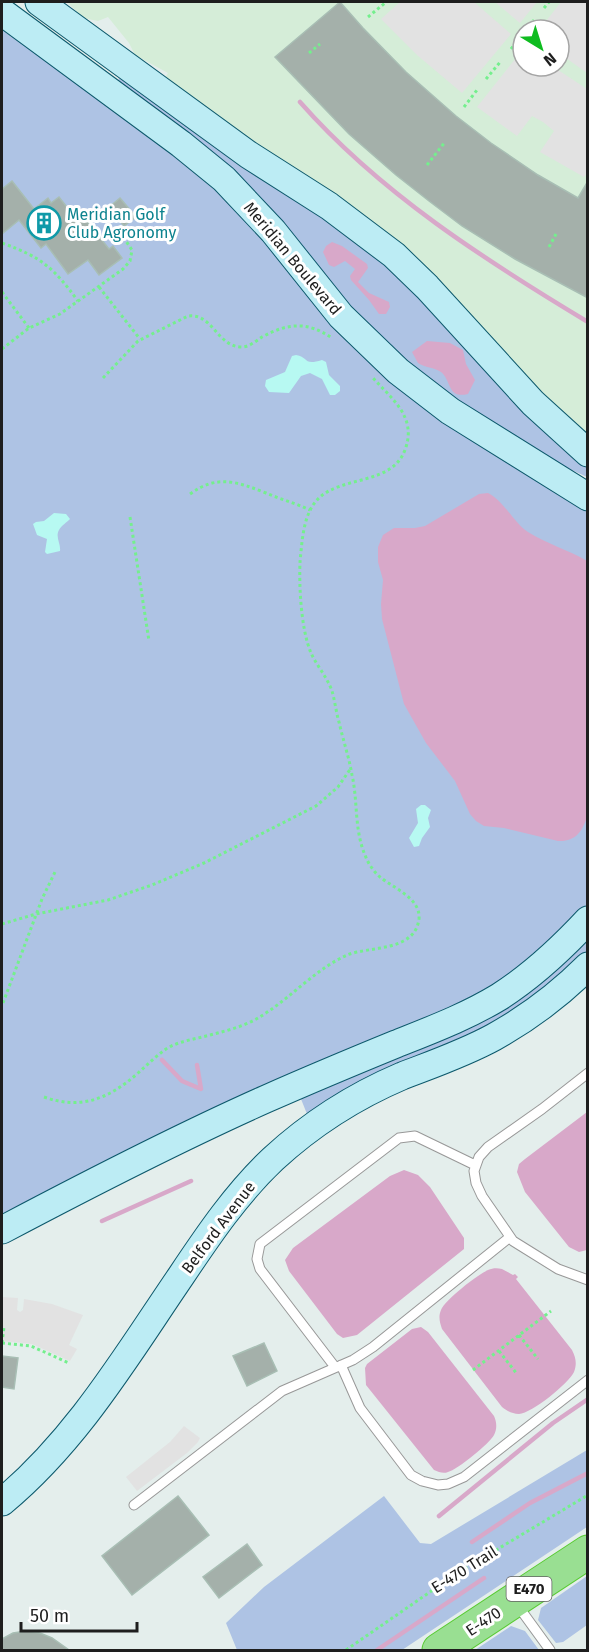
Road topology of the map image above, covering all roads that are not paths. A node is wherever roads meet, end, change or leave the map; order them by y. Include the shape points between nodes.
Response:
1 (39, 2) edge
2 (2, 12) edge
3 (588, 453) edge
4 (588, 497) edge
5 (588, 920) edge
6 (588, 966) edge
7 (588, 1073) edge
8 (475, 1165) junction
9 (2, 1230) edge
10 (510, 1237) junction
11 (586, 1282) edge
12 (338, 1366) junction
13 (588, 1380) edge
14 (2, 1502) edge
15 (134, 1505) dead end
16 (588, 1552) edge
17 (514, 1599) junction
18 (439, 1650) edge
19 (550, 1650) edge

1 - 3 main road via 394,255 533,403
2 - 4 main road, Meridian Boulevard via 224,179 273,231 340,316 398,371 450,411
5 - 9 main road via 534,972 467,1015 225,1118
6 - 14 main road, Belford Avenue via 511,1027 357,1099 279,1154 225,1213 78,1424
7 - 8 lane via 488,1147
8 - 10 lane via 479,1190
8 - 12 lane via 415,1136 399,1138 260,1244 260,1269
10 - 11 lane via 551,1265
10 - 12 lane via 373,1347
12 - 13 lane via 360,1408 408,1472 438,1485 464,1477
12 - 15 lane via 282,1391
16 - 17 highway, E-470 / E470
17 - 18 highway, E-470 / E470
17 - 19 lane

